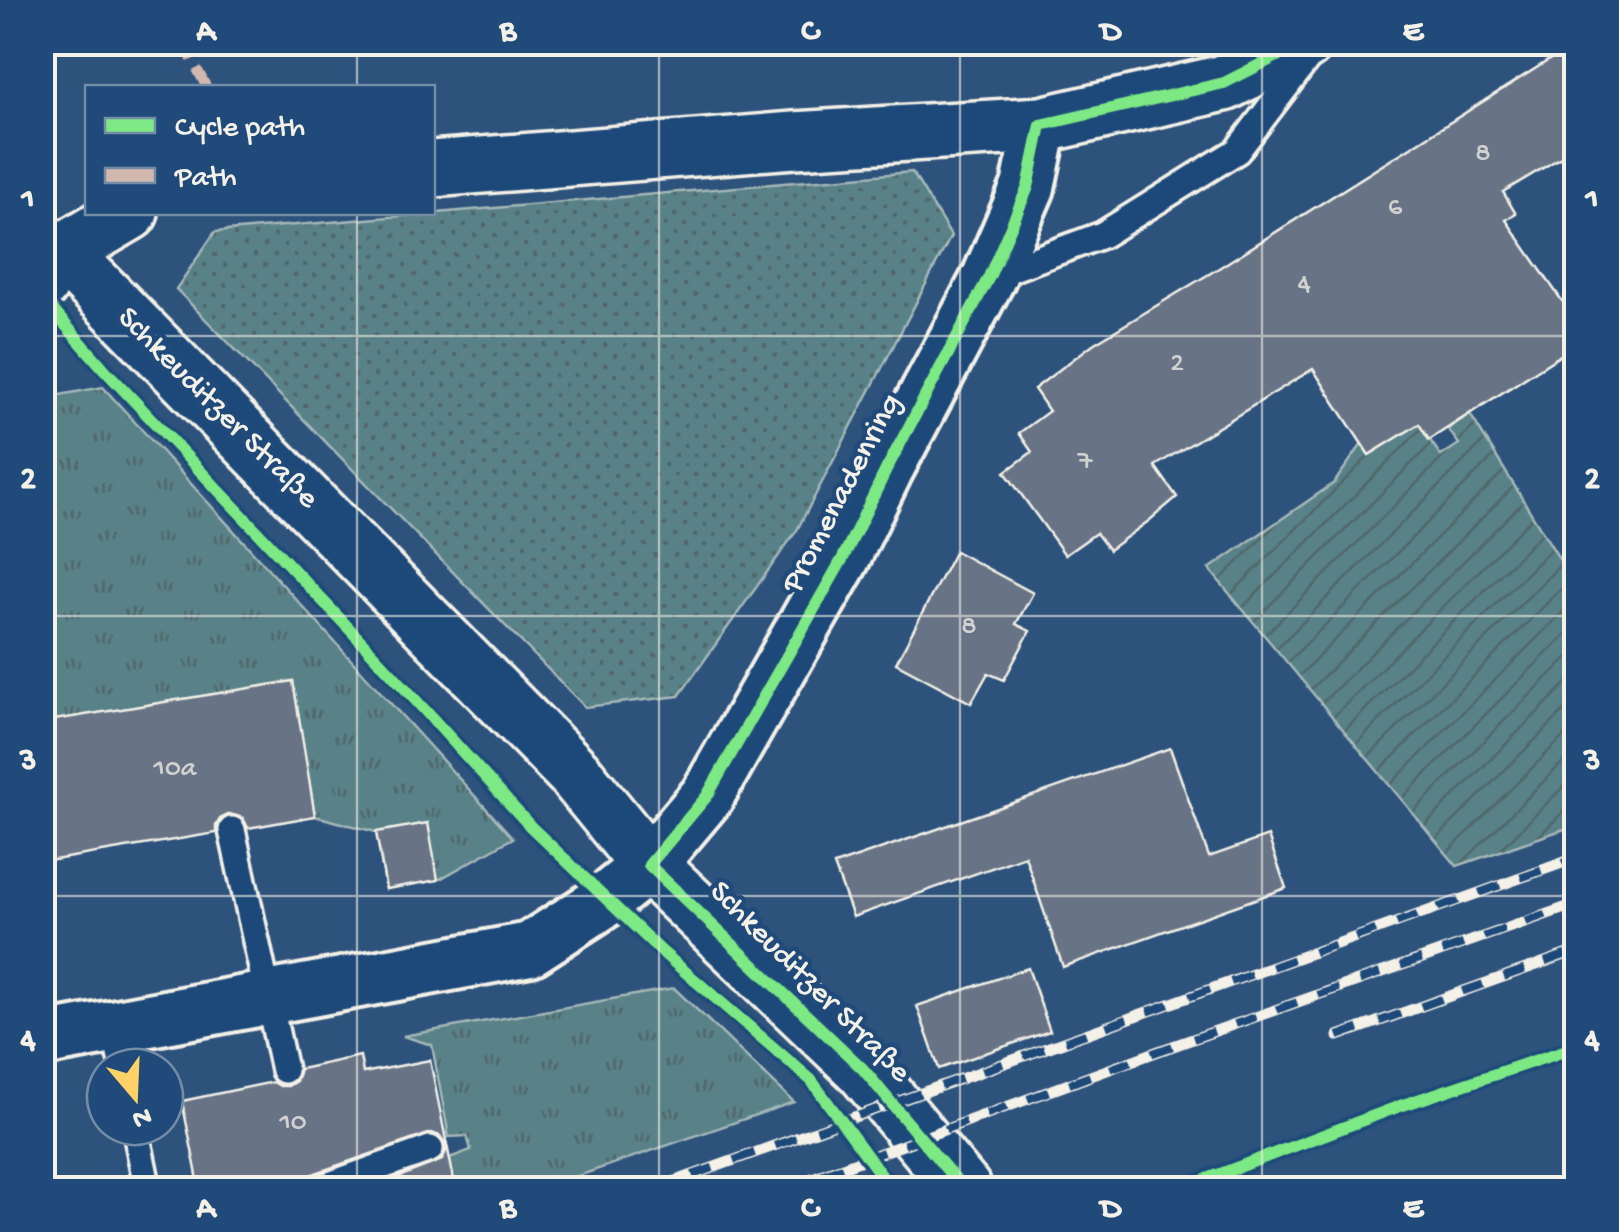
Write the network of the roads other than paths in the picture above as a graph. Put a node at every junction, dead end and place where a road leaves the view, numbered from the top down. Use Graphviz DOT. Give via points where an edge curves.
graph roads {
  1 [pos="1305,42"];
  2 [pos="1320,42"];
  3 [pos="1041,125"];
  4 [pos="435,168"];
  5 [pos="125,215"];
  6 [pos="49,259"];
  7 [pos="989,277"];
  8 [pos="232,830"];
  9 [pos="649,865"];
  10 [pos="268,997"];
  11 [pos="42,1040"];
  12 [pos="118,1047"];
  13 [pos="284,1070"];
  14 [pos="139,1147"];
  15 [pos="430,1149"];
  16 [pos="148,1190"];
  17 [pos="315,1190"];
  18 [pos="964,1190"];
  1 -- 3 [label="main road" via="1224,83"];
  2 -- 7 [label="lane" via="1237,151 1102,235"];
  3 -- 4 [label="main road"];
  3 -- 7 [label="street, Promenadenring" via="1028,187"];
  5 -- 6 [label="main road"];
  6 -- 9 [label="main road, Schkeuditzer Straße" via="574,773"];
  7 -- 9 [label="street, Promenadenring" via="843,558 707,796"];
  8 -- 10 [label="lane"];
  9 -- 10 [label="street, Promenadenring" via="530,949"];
  9 -- 18 [label="main road, Schkeuditzer Straße" via="863,1069"];
  10 -- 12 [label="street, Promenadenring"];
  10 -- 13 [label="lane"];
  11 -- 12 [label="street, Promenadenring"];
  14 -- 16 [label="lane"];
  15 -- 17 [label="lane"];
}
